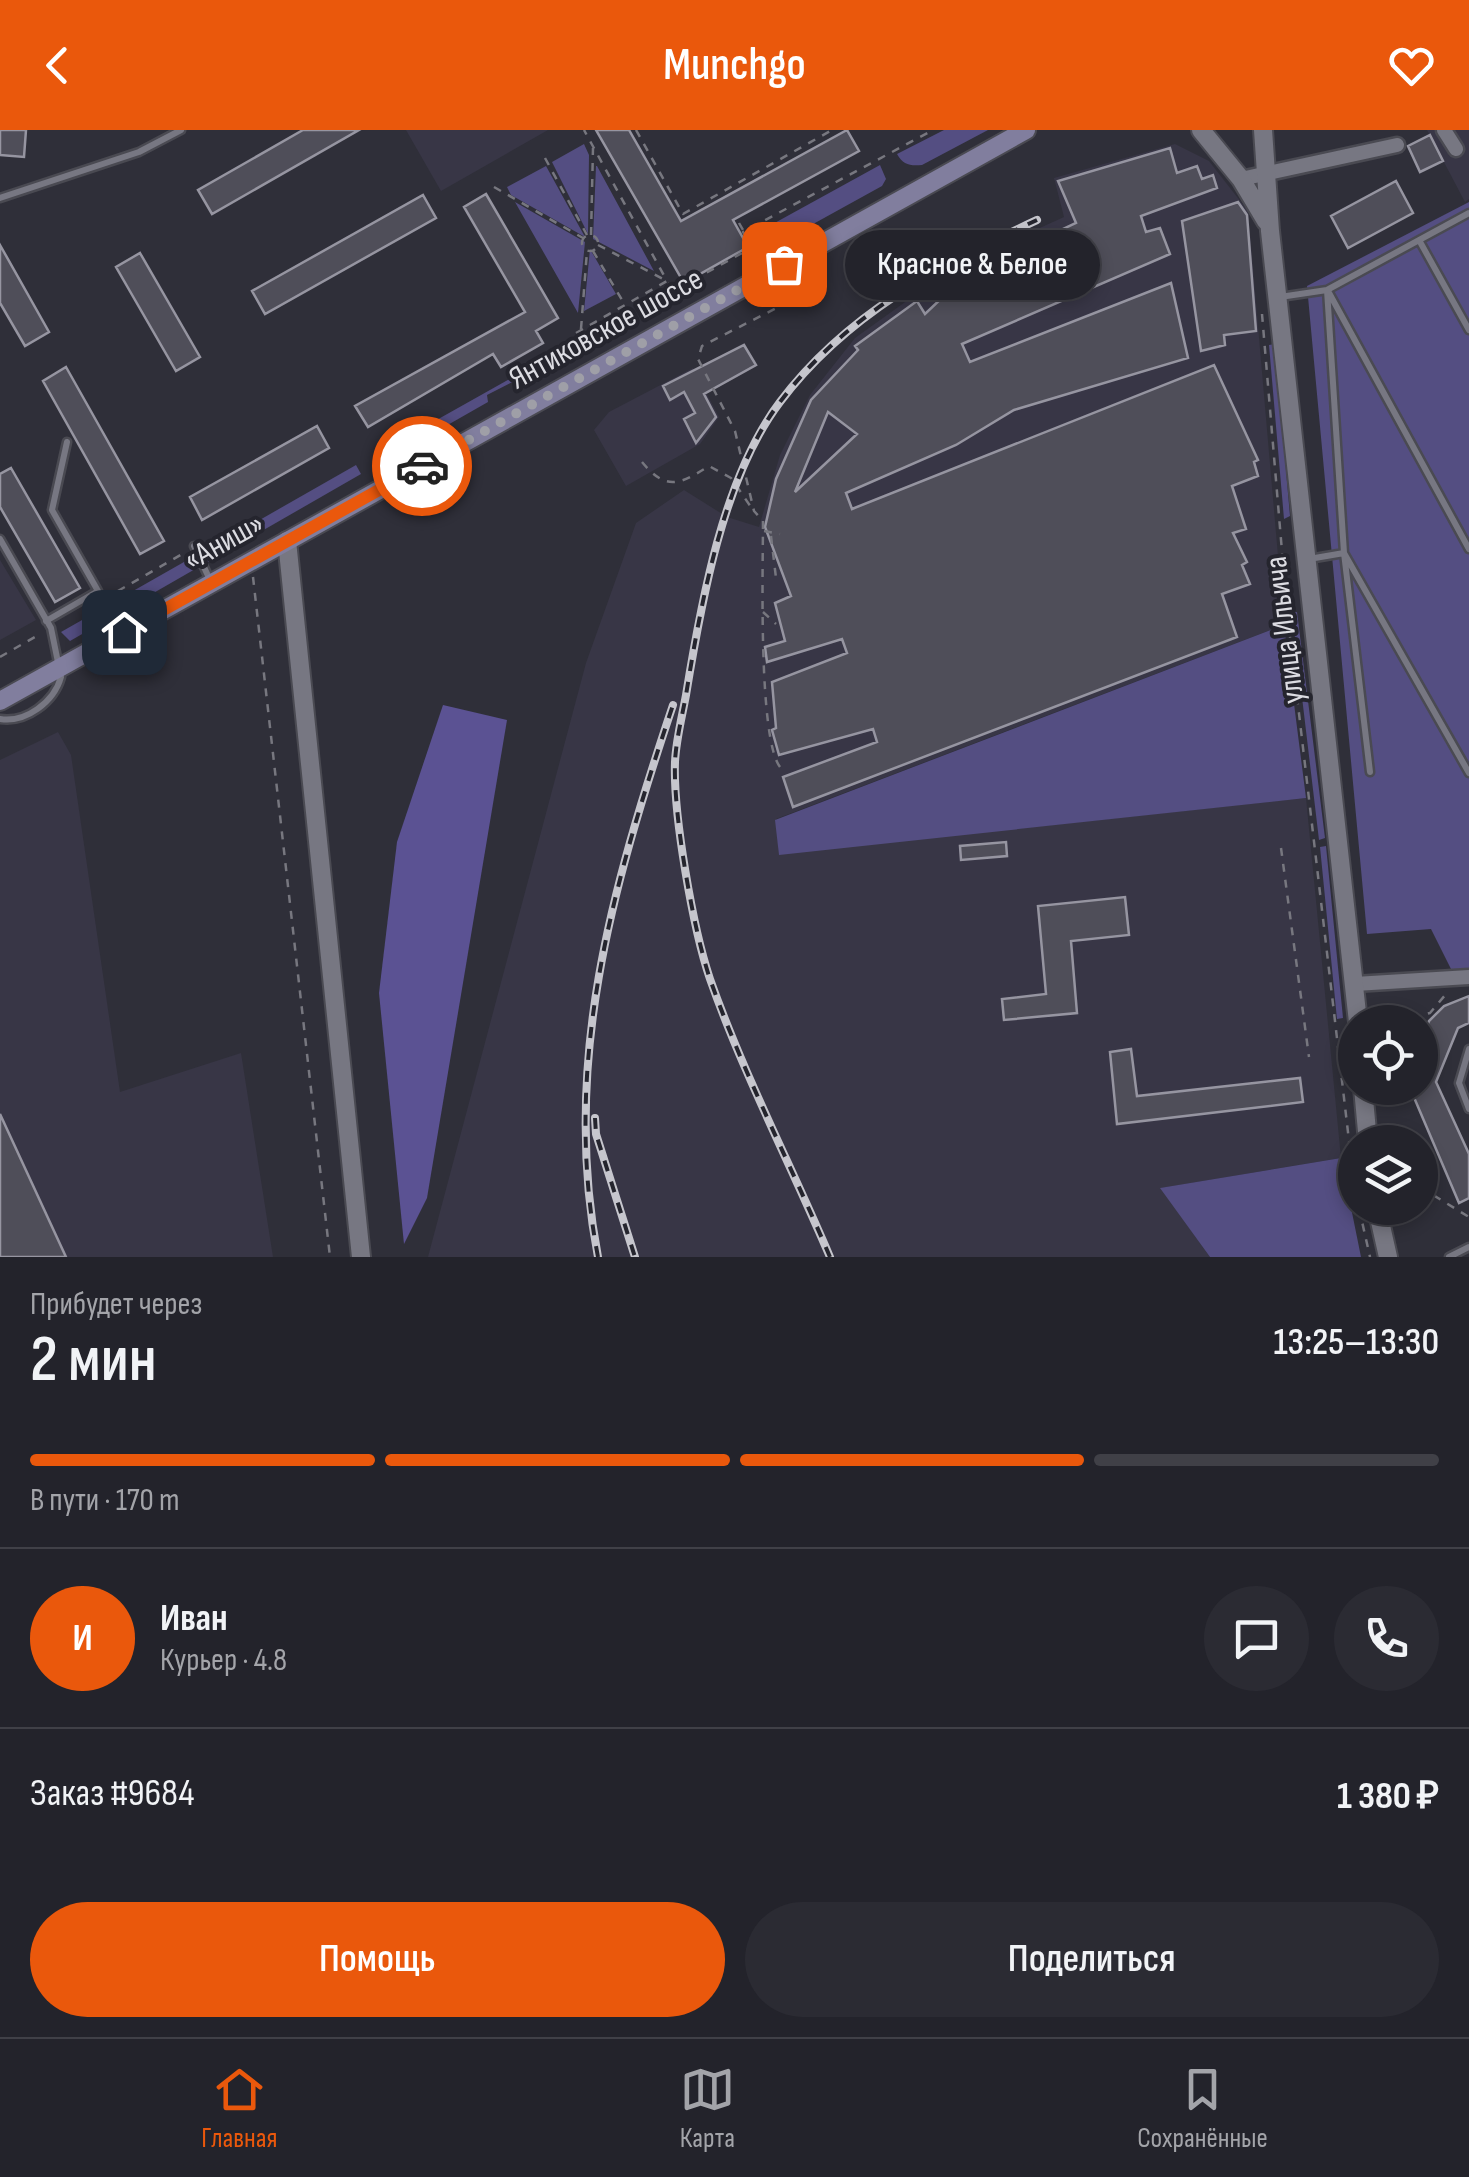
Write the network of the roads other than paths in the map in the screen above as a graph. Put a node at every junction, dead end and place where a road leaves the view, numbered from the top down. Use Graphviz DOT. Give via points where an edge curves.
graph roads {
  1 [pos="180,130"];
  2 [pos="1026,130"];
  3 [pos="1201,130"];
  4 [pos="1263,130"];
  5 [pos="1444,130"];
  6 [pos="1397,145"];
  7 [pos="1456,149"];
  8 [pos="1266,174"];
  9 [pos="1241,178"];
  10 [pos="0,198"];
  11 [pos="1469,213"];
  12 [pos="768,231"];
  13 [pos="1270,231"];
  14 [pos="1419,240"];
  15 [pos="787,263"];
  16 [pos="1328,290"];
  17 [pos="1270,302"];
  18 [pos="1469,330"];
  19 [pos="67,442"];
  20 [pos="320,523"];
  21 [pos="0,539"];
  22 [pos="288,540"];
  23 [pos="194,546"];
  24 [pos="1469,549"];
  25 [pos="1344,553"];
  26 [pos="1308,560"];
  27 [pos="212,583"];
  28 [pos="49,624"];
  29 [pos="60,667"];
  30 [pos="0,700"];
  31 [pos="0,720"];
  32 [pos="1370,772"];
  33 [pos="1469,772"];
  34 [pos="1469,977"];
  35 [pos="1355,984"];
  36 [pos="1360,1005"];
  37 [pos="1469,1049"];
  38 [pos="1469,1110"];
  39 [pos="1381,1225"];
  40 [pos="1469,1246"];
  41 [pos="362,1257"];
  42 [pos="1388,1257"];
  43 [pos="1449,1257"];
  1 -- 10 [label="lane" via="139,152"];
  2 -- 15 [label="main road, Янтиковское шоссе"];
  3 -- 9 [label="street, улица Ильича"];
  4 -- 8 [label="street, улица Ильича"];
  5 -- 7 [label="street"];
  6 -- 8 [label="street"];
  8 -- 9 [label="street"];
  8 -- 13 [label="street, улица Ильича"];
  9 -- 13 [label="street, улица Ильича"];
  11 -- 14 [label="lane"];
  12 -- 15 [label="lane"];
  13 -- 17 [label="street, улица Ильича"];
  14 -- 16 [label="lane"];
  14 -- 18 [label="lane"];
  15 -- 20 [label="main road, Янтиковское шоссе"];
  16 -- 17 [label="lane"];
  16 -- 24 [label="lane"];
  16 -- 25 [label="lane"];
  17 -- 26 [label="street, улица Ильича"];
  19 -- 28 [label="lane" via="52,510 98,591"];
  20 -- 22 [label="main road, «Аниш»"];
  21 -- 28 [label="lane"];
  22 -- 27 [label="main road, «Аниш»"];
  22 -- 41 [label="street"];
  23 -- 27 [label="lane"];
  25 -- 26 [label="lane"];
  25 -- 32 [label="lane"];
  25 -- 33 [label="lane"];
  26 -- 35 [label="street, улица Ильича"];
  27 -- 29 [label="main road, «Аниш»"];
  28 -- 29 [label="lane"];
  29 -- 30 [label="main road, «Аниш»"];
  29 -- 31 [label="lane" via="52,698 22,717"];
  34 -- 35 [label="street"];
  35 -- 36 [label="street, улица Ильича"];
  37 -- 38 [label="lane" via="1458,1083"];
  39 -- 42 [label="street"];
  40 -- 43 [label="lane"];
}
